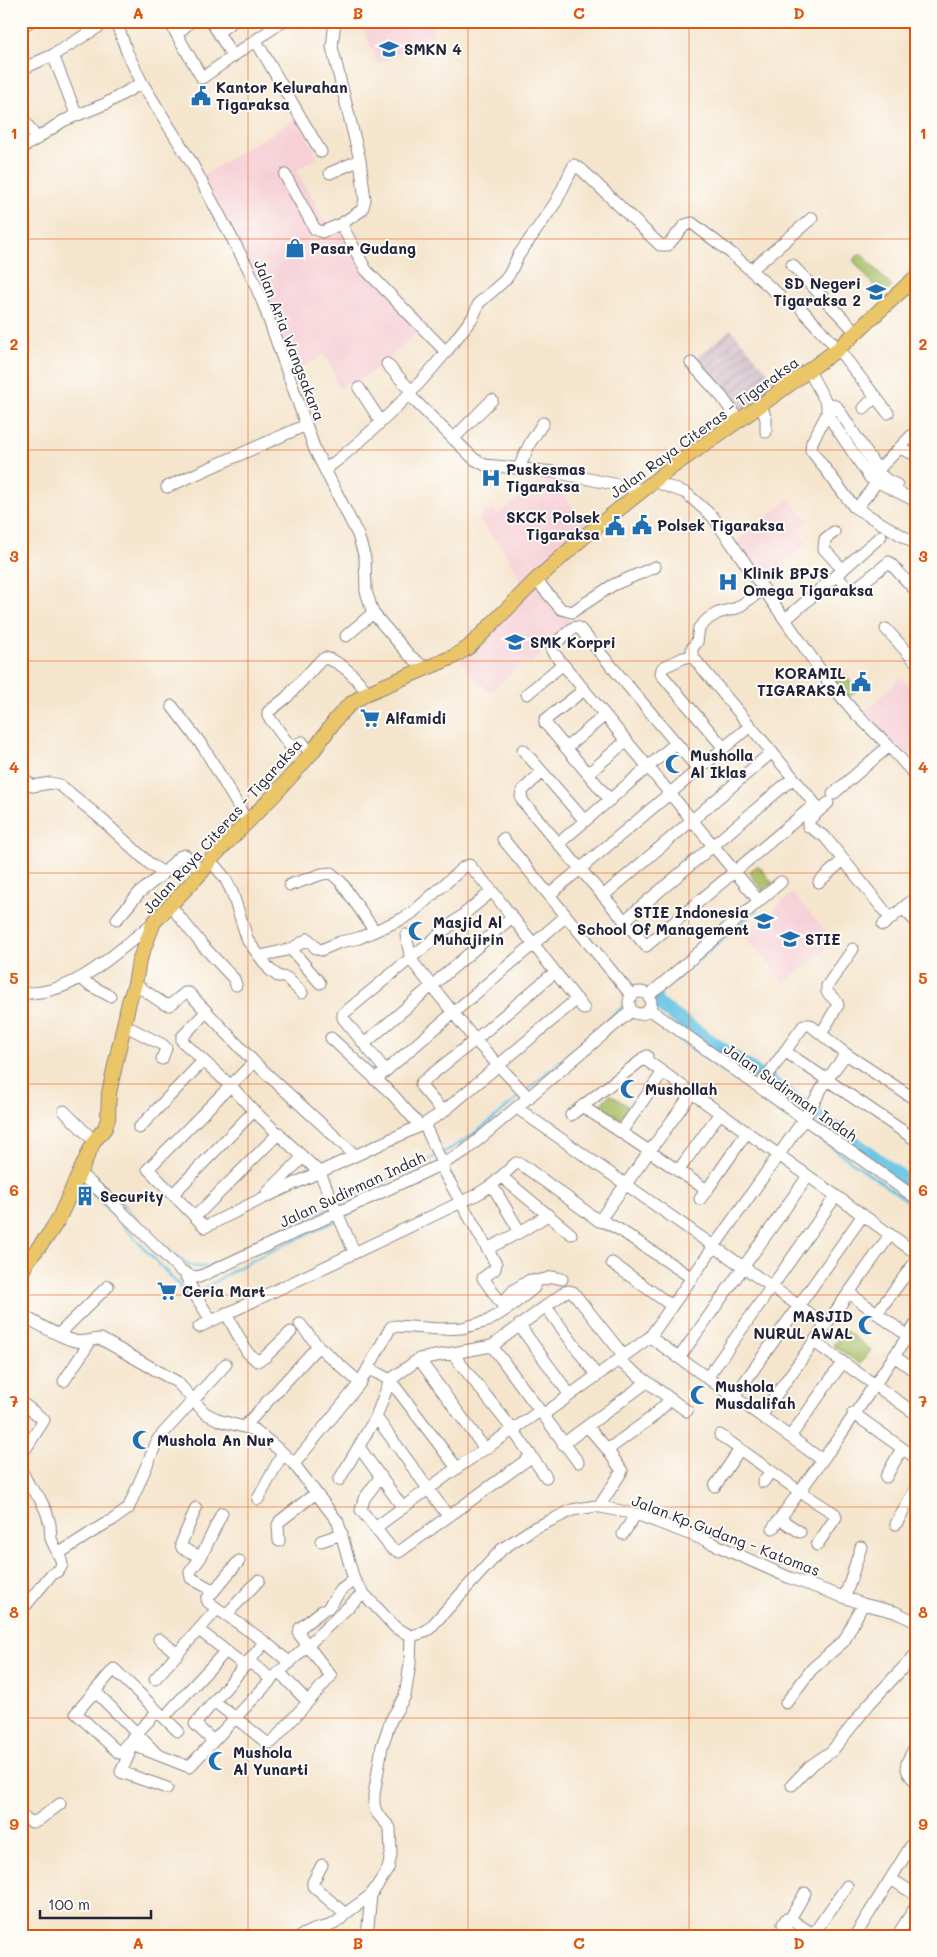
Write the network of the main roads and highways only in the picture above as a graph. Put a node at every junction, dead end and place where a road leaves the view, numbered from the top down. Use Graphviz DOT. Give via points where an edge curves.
graph roads {
  1 [pos="916,276"];
  2 [pos="21,1276"];
  3 [pos="21,1308"];
  4 [pos="21,1315"];
  1 -- 2 [label="main road, Jalan Raya Citeras - Tigaraksa" via="838,348 648,486 585,536 469,646 453,658 367,692 349,705 311,754 154,922 139,961 129,1002 109,1093 105,1128 94,1141 59,1218 26,1263"];
  3 -- 4 [label="main road"];
}
